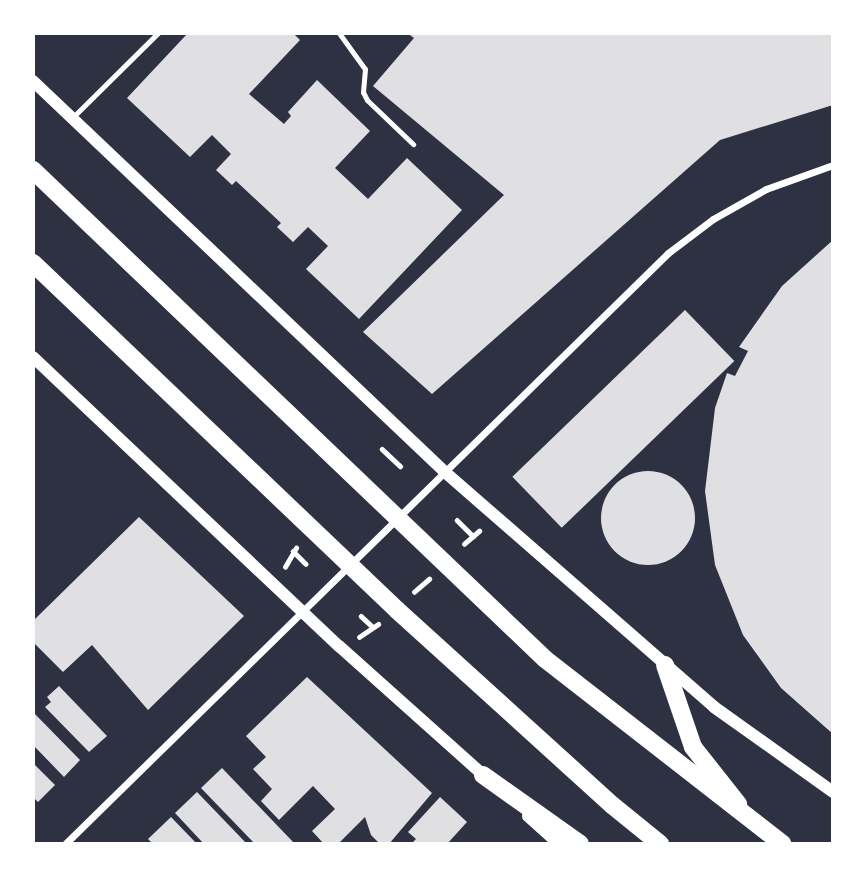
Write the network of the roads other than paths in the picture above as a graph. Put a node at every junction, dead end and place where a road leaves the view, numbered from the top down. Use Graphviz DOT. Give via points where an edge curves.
graph roads {
  1 [pos="158,33"];
  2 [pos="339,33"];
  3 [pos="33,81"];
  4 [pos="72,118"];
  5 [pos="413,144"];
  6 [pos="833,165"];
  7 [pos="33,170"];
  8 [pos="33,263"];
  9 [pos="33,357"];
  10 [pos="446,472"];
  11 [pos="397,520"];
  12 [pos="349,566"];
  13 [pos="302,612"];
  14 [pos="665,665"];
  15 [pos="483,775"];
  16 [pos="833,792"];
  17 [pos="755,826"];
  18 [pos="65,844"];
  19 [pos="559,844"];
  20 [pos="580,844"];
  21 [pos="660,844"];
  22 [pos="783,844"];
  1 -- 4 [label="lane"];
  2 -- 5 [label="lane" via="365,69 367,100"];
  3 -- 4 [label="street"];
  4 -- 10 [label="street"];
  6 -- 10 [label="street" via="765,190 692,232"];
  7 -- 11 [label="main road"];
  8 -- 12 [label="main road"];
  9 -- 13 [label="street"];
  10 -- 11 [label="street"];
  10 -- 14 [label="street"];
  11 -- 12 [label="street"];
  11 -- 17 [label="main road" via="545,659"];
  12 -- 13 [label="street"];
  12 -- 21 [label="main road"];
  13 -- 15 [label="street"];
  13 -- 18 [label="street"];
  14 -- 16 [label="street" via="714,707"];
  14 -- 17 [label="main road" via="693,747"];
  15 -- 19 [label="street"];
  15 -- 20 [label="main road"];
  17 -- 22 [label="main road"];
}
